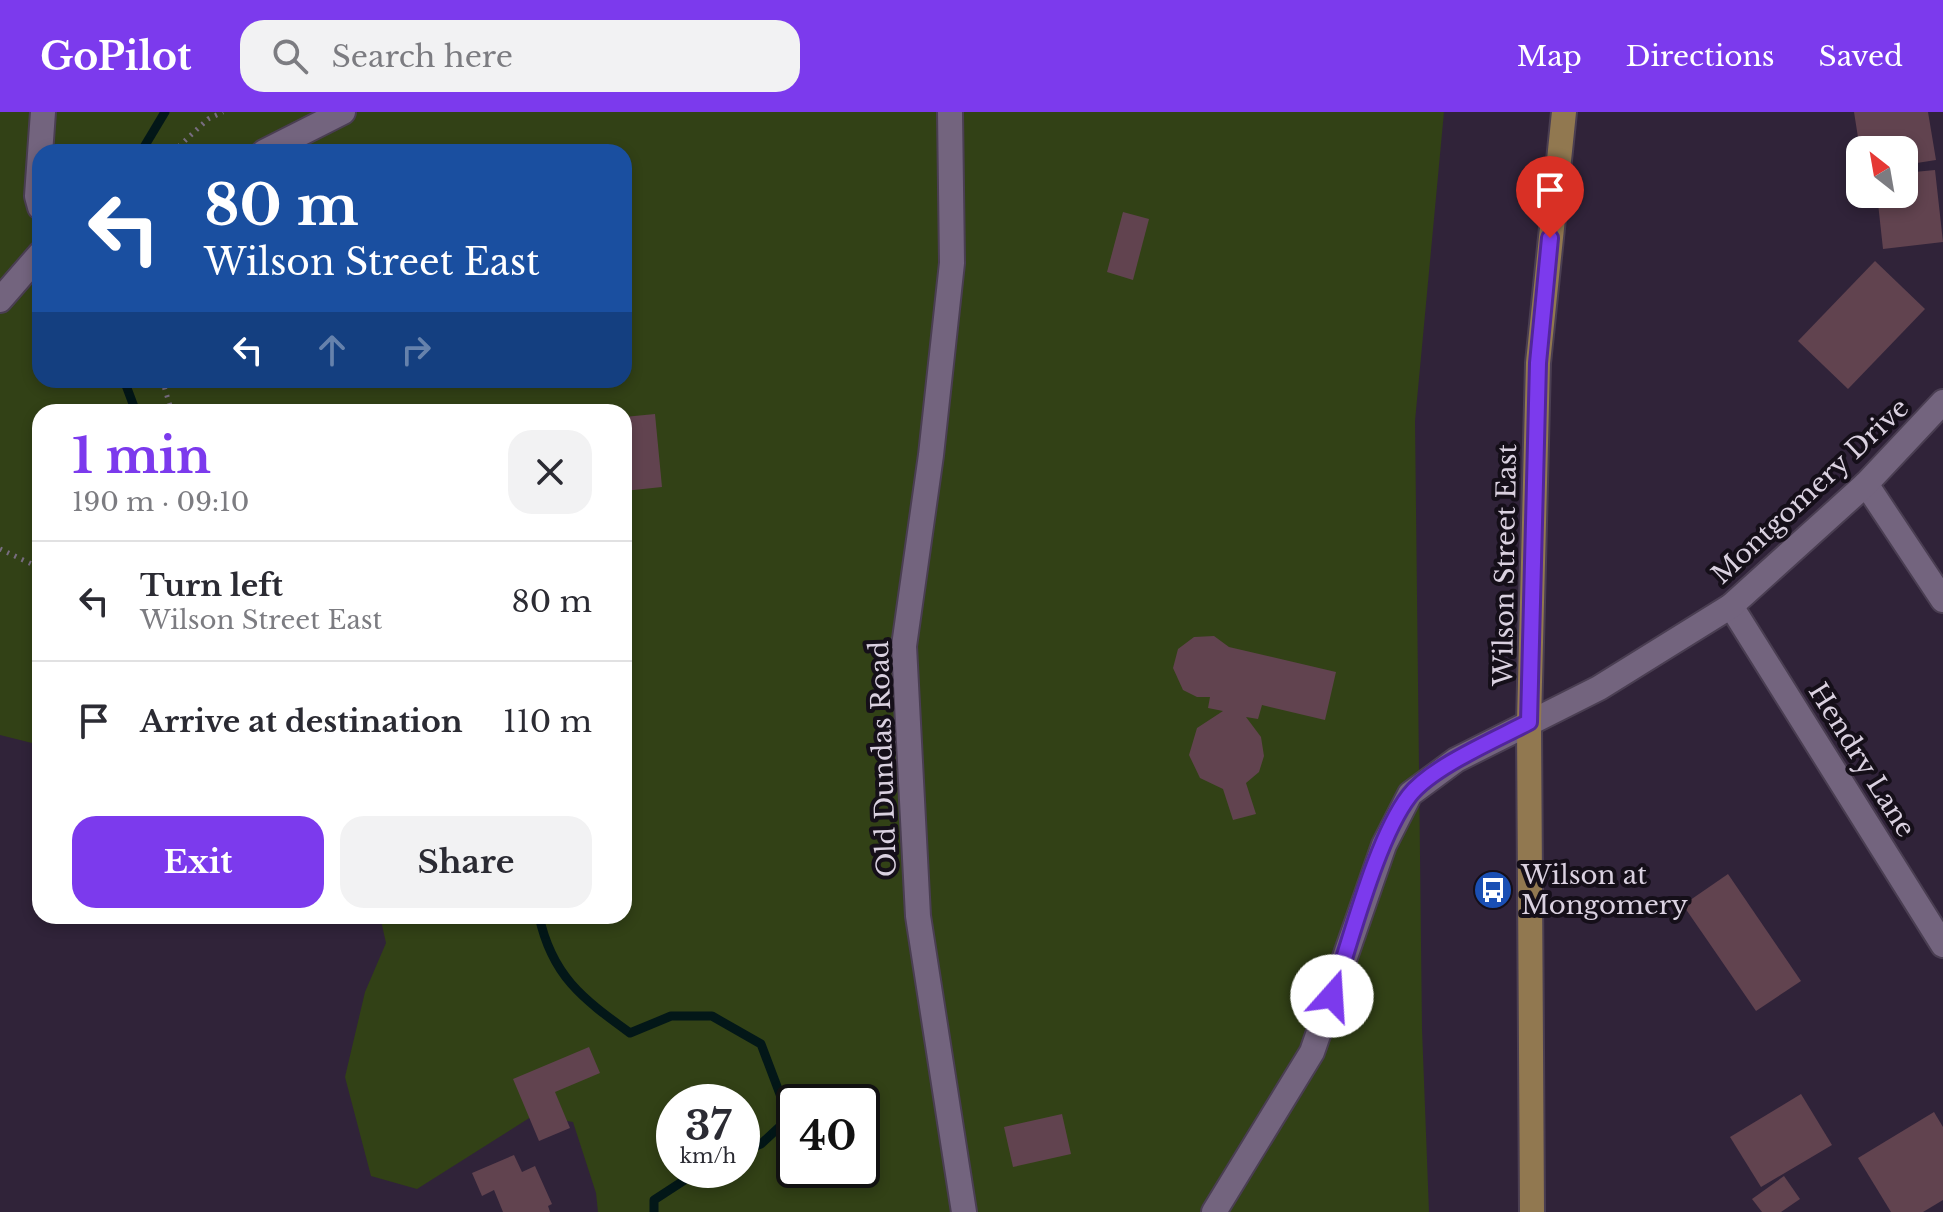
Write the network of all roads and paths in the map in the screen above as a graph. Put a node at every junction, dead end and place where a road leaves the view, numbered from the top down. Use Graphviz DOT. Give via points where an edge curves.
graph roads {
  1 [pos="43,112"];
  2 [pos="223,112"];
  3 [pos="343,112"];
  4 [pos="950,112"];
  5 [pos="1564,112"];
  6 [pos="40,144"];
  7 [pos="181,144"];
  8 [pos="280,144"];
  9 [pos="32,263"];
  10 [pos="0,300"];
  11 [pos="1943,402"];
  12 [pos="1866,484"];
  13 [pos="0,549"];
  14 [pos="32,564"];
  15 [pos="1943,600"];
  16 [pos="1731,606"];
  17 [pos="1529,722"];
  18 [pos="1943,945"];
  19 [pos="964,1212"];
  20 [pos="1214,1212"];
  21 [pos="1532,1212"];
  1 -- 6 [label="street"];
  2 -- 7 [label="path"];
  3 -- 8 [label="street"];
  4 -- 19 [label="street, Old Dundas Road" via="952,263 904,646 918,916"];
  5 -- 17 [label="main road, Wilson Street East" via="1538,363"];
  9 -- 10 [label="street"];
  11 -- 12 [label="street, Montgomery Drive"];
  12 -- 15 [label="street"];
  12 -- 16 [label="street, Montgomery Drive"];
  13 -- 14 [label="path"];
  16 -- 17 [label="street, Montgomery Drive" via="1599,688"];
  16 -- 18 [label="street, Hendry Lane"];
  17 -- 20 [label="street, Montgomery Drive" via="1456,760 1410,794 1384,845 1312,1052"];
  17 -- 21 [label="main road, Wilson Street East"];
}
